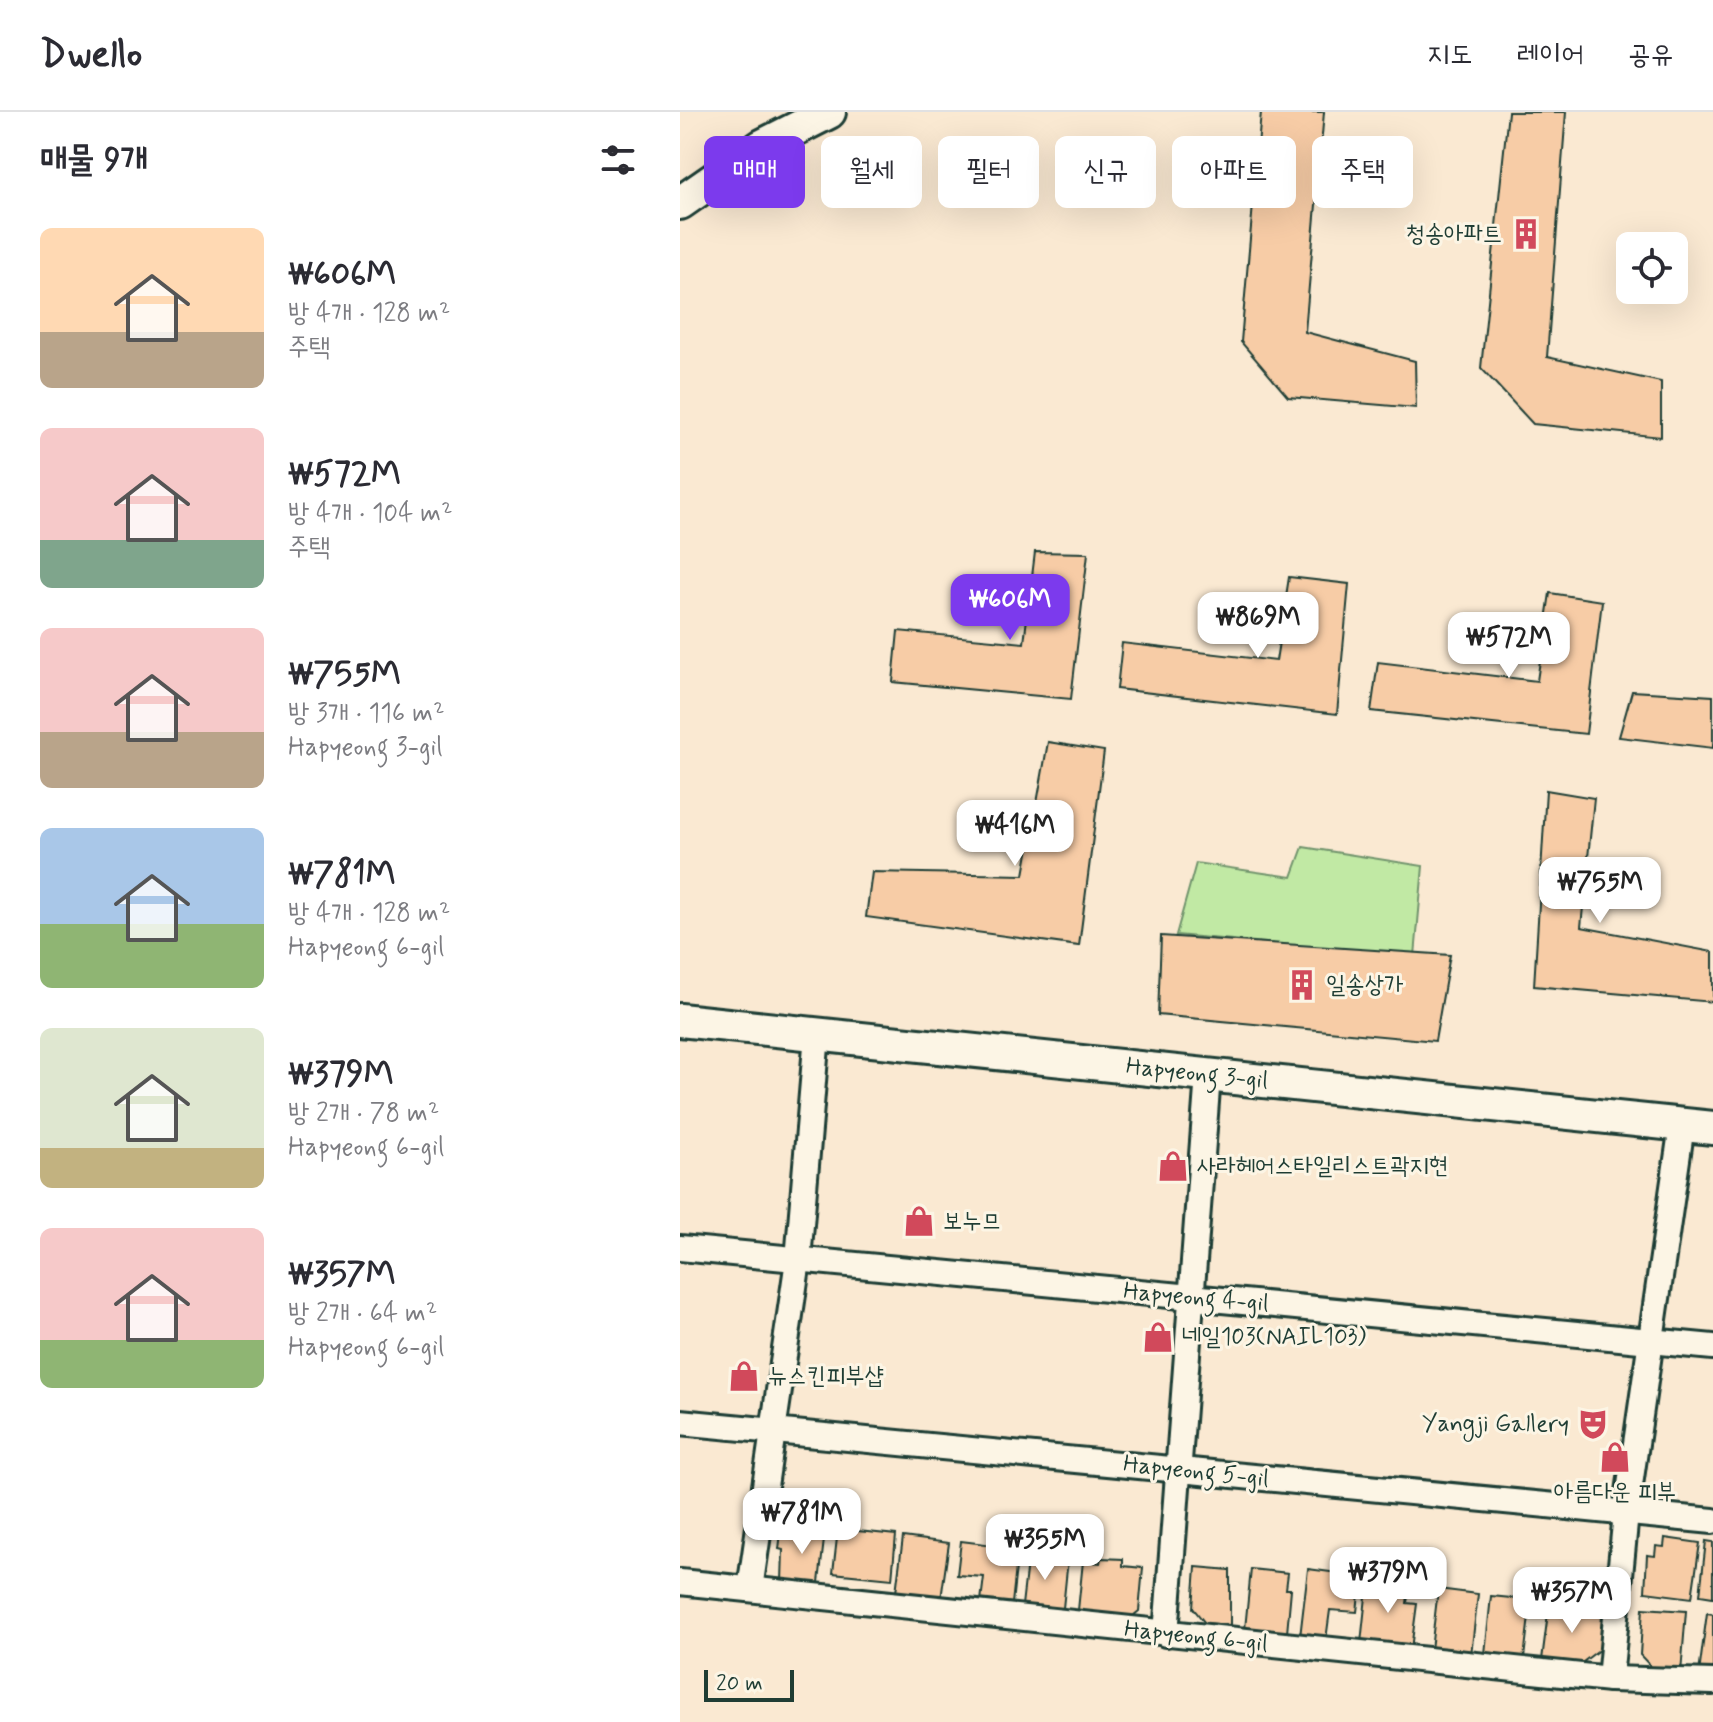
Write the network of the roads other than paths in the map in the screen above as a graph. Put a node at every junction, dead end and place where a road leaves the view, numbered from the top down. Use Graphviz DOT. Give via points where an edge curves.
graph roads {
  1 [pos="829,112"];
  2 [pos="680,203"];
  3 [pos="680,1020"];
  4 [pos="817,1034"];
  5 [pos="1208,1075"];
  6 [pos="1698,1126"];
  7 [pos="680,1248"];
  8 [pos="798,1260"];
  9 [pos="1192,1298"];
  10 [pos="1650,1342"];
  11 [pos="1713,1347"];
  12 [pos="680,1422"];
  13 [pos="772,1431"];
  14 [pos="1176,1470"];
  15 [pos="1626,1513"];
  16 [pos="1713,1521"];
  17 [pos="680,1582"];
  18 [pos="750,1589"];
  19 [pos="1166,1634"];
  20 [pos="1610,1679"];
  21 [pos="1713,1682"];
  1 -- 2 [label="street" via="762,146"];
  3 -- 4 [label="street, Hapyeong 3-gil"];
  4 -- 5 [label="street, Hapyeong 3-gil"];
  4 -- 8 [label="street"];
  5 -- 6 [label="street, Hapyeong 3-gil"];
  5 -- 9 [label="street"];
  6 -- 10 [label="street"];
  7 -- 8 [label="street, Hapyeong 4-gil"];
  8 -- 9 [label="street, Hapyeong 4-gil"];
  8 -- 13 [label="street"];
  9 -- 10 [label="street, Hapyeong 4-gil"];
  9 -- 14 [label="street"];
  10 -- 11 [label="street, Hapyeong 4-gil"];
  10 -- 15 [label="street"];
  12 -- 13 [label="street, Hapyeong 5-gil"];
  13 -- 14 [label="street, Hapyeong 5-gil"];
  13 -- 18 [label="street"];
  14 -- 15 [label="street, Hapyeong 5-gil"];
  14 -- 19 [label="street"];
  15 -- 16 [label="street, Hapyeong 5-gil"];
  15 -- 20 [label="street"];
  17 -- 18 [label="street, Hapyeong 6-gil"];
  18 -- 19 [label="street, Hapyeong 6-gil"];
  19 -- 20 [label="street, Hapyeong 6-gil"];
  20 -- 21 [label="street, Hapyeong 6-gil"];
}
